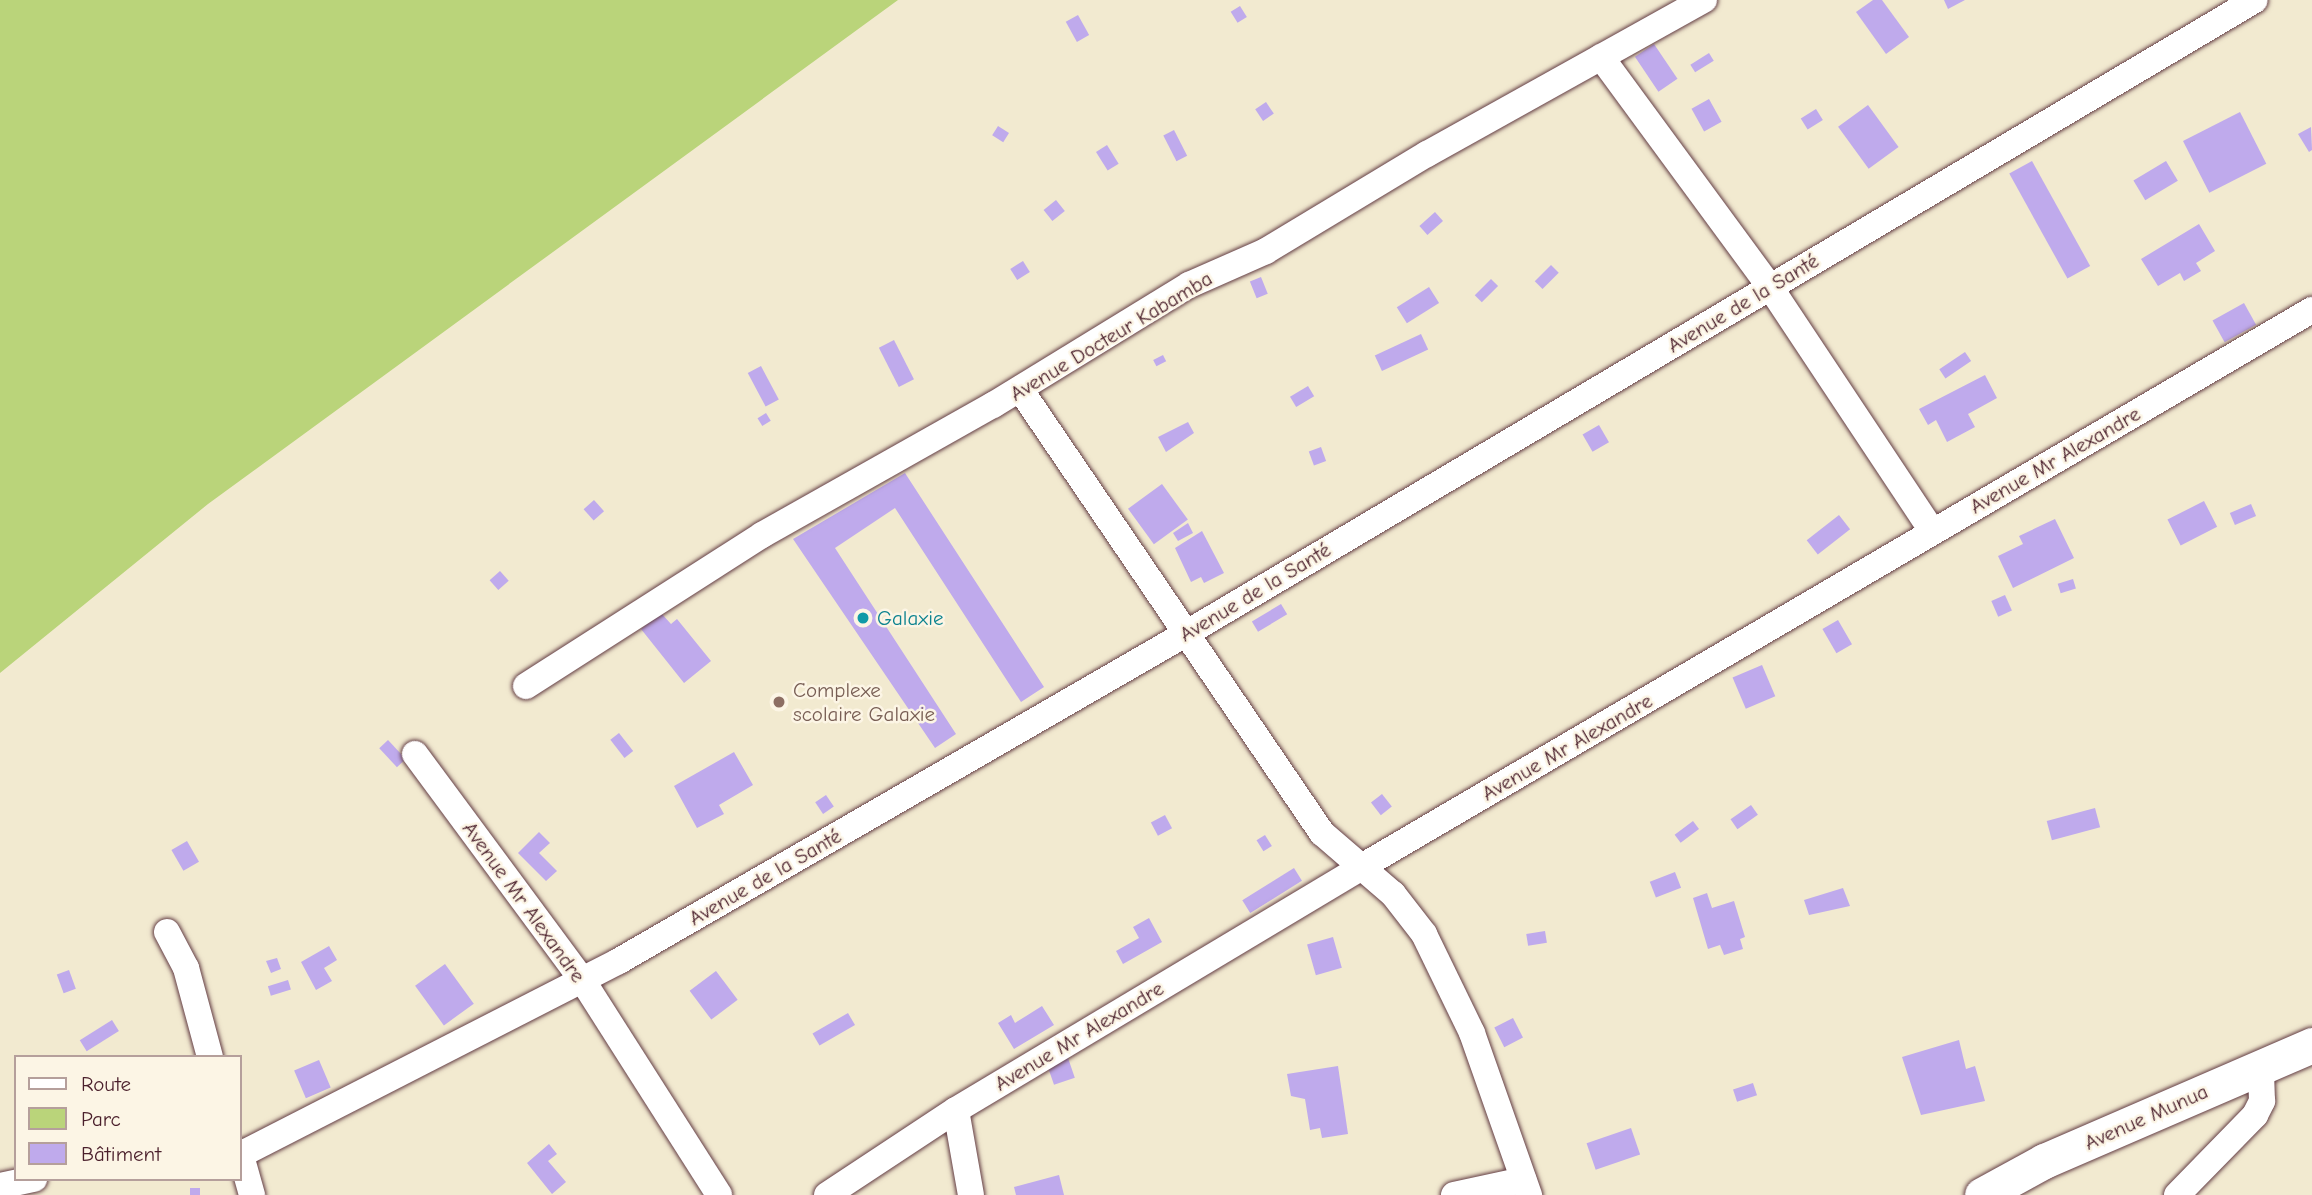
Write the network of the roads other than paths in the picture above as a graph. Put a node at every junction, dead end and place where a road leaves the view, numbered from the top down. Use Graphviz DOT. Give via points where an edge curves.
graph roads {
  1 [pos="1704,0"];
  2 [pos="2255,0"];
  3 [pos="1601,57"];
  4 [pos="1770,287"];
  5 [pos="2312,310"];
  6 [pos="1020,389"];
  7 [pos="1931,529"];
  8 [pos="1187,633"];
  9 [pos="526,686"];
  10 [pos="415,754"];
  11 [pos="1363,866"];
  12 [pos="167,932"];
  13 [pos="581,978"];
  14 [pos="2312,1045"];
  15 [pos="208,1055"];
  16 [pos="2261,1067"];
  17 [pos="957,1110"];
  18 [pos="242,1153"];
  19 [pos="242,1161"];
  20 [pos="24,1181"];
  21 [pos="0,1186"];
  22 [pos="1526,1188"];
  23 [pos="252,1195"];
  24 [pos="719,1195"];
  25 [pos="827,1195"];
  26 [pos="971,1195"];
  27 [pos="1454,1195"];
  28 [pos="1982,1195"];
  29 [pos="2177,1195"];
  1 -- 3 [label="street, Avenue Docteur Kabamba"];
  2 -- 4 [label="street, Avenue de la Santé"];
  3 -- 4 [label="street"];
  3 -- 6 [label="street, Avenue Docteur Kabamba" via="1266,251 1189,285"];
  4 -- 7 [label="street"];
  4 -- 8 [label="street, Avenue de la Santé"];
  5 -- 7 [label="street, Avenue Mr Alexandre" via="2068,456"];
  6 -- 8 [label="street"];
  6 -- 9 [label="street, Avenue Docteur Kabamba" via="762,535"];
  7 -- 11 [label="street, Avenue Mr Alexandre"];
  8 -- 11 [label="street" via="1322,833"];
  8 -- 13 [label="street, Avenue de la Santé" via="619,961"];
  10 -- 13 [label="street, Avenue Mr Alexandre"];
  11 -- 17 [label="street, Avenue Mr Alexandre"];
  11 -- 22 [label="street" via="1393,894 1440,961 1472,1033"];
  12 -- 15 [label="street" via="186,968"];
  13 -- 18 [label="street, Avenue de la Santé"];
  13 -- 24 [label="street, Avenue Mr Alexandre"];
  14 -- 16 [label="main road, Avenue Munua"];
  16 -- 28 [label="main road, Avenue Munua" via="2044,1161"];
  16 -- 29 [label="street" via="2262,1101 2255,1115"];
  17 -- 25 [label="street, Avenue Mr Alexandre"];
  17 -- 26 [label="street"];
  19 -- 23 [label="street"];
  20 -- 21 [label="street"];
  22 -- 27 [label="street"];
}
